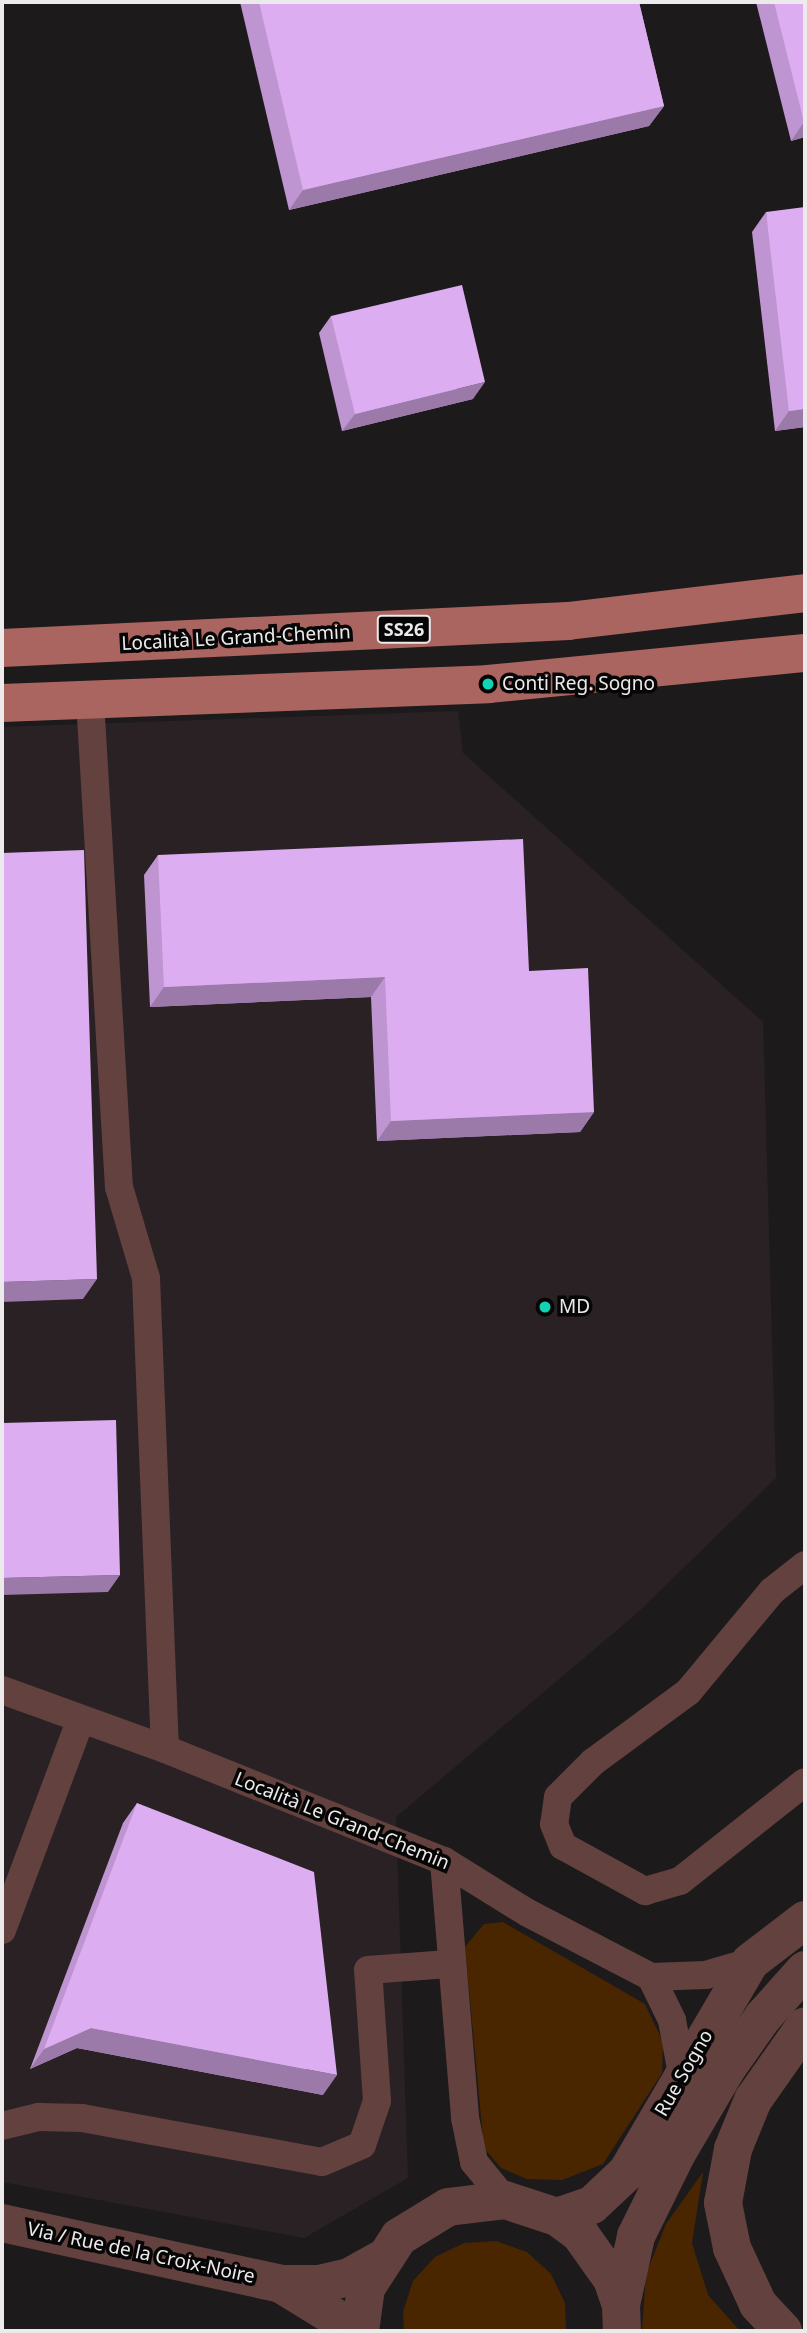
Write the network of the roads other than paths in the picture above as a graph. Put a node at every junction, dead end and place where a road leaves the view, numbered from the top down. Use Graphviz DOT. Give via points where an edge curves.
graph roads {
  1 [pos="805,593"];
  2 [pos="2,648"];
  3 [pos="805,653"];
  4 [pos="90,700"];
  5 [pos="2,703"];
  6 [pos="805,1565"];
  7 [pos="2,1690"];
  8 [pos="81,1719"];
  9 [pos="165,1749"];
  10 [pos="805,1782"];
  11 [pos="444,1861"];
  12 [pos="805,1920"];
  13 [pos="2,1930"];
  14 [pos="750,1962"];
  15 [pos="449,1964"];
  16 [pos="805,1970"];
  17 [pos="651,1977"];
  18 [pos="805,2026"];
  19 [pos="682,2074"];
  20 [pos="2,2126"];
  21 [pos="505,2200"];
  22 [pos="558,2217"];
  23 [pos="2,2223"];
  24 [pos="381,2259"];
  25 [pos="281,2284"];
  26 [pos="622,2318"];
  27 [pos="347,2331"];
  28 [pos="360,2331"];
  29 [pos="783,2331"];
  1 -- 2 [label="main road, Località Le Grand-Chemin / SS26" via="568,621"];
  3 -- 4 [label="main road" via="488,684"];
  4 -- 5 [label="main road"];
  4 -- 9 [label="lane" via="119,1188 146,1278"];
  6 -- 10 [label="lane" via="772,1591 688,1692 593,1762 558,1797 554,1824 563,1846 645,1891 680,1881"];
  7 -- 8 [label="lane, Località Le Grand-Chemin"];
  8 -- 9 [label="lane, Località Le Grand-Chemin"];
  8 -- 13 [label="lane"];
  9 -- 11 [label="lane, Località Le Grand-Chemin"];
  11 -- 15 [label="lane"];
  11 -- 17 [label="lane, Località Le Grand-Chemin" via="528,1913"];
  12 -- 14 [label="street, Rue Sogno"];
  14 -- 17 [label="lane" via="706,1975"];
  14 -- 19 [label="street, Rue Sogno"];
  15 -- 20 [label="lane" via="368,1970 377,2101 362,2145 321,2161 82,2119 39,2117"];
  15 -- 21 [label="lane" via="474,2162"];
  16 -- 26 [label="street, Rue Sogno" via="763,2017 727,2068 676,2155 636,2236"];
  17 -- 19 [label="lane" via="672,2020"];
  18 -- 29 [label="street" via="754,2100 733,2149 723,2203 732,2248 758,2304"];
  19 -- 22 [label="street, Rue Sogno" via="627,2172 592,2204"];
  21 -- 22 [label="street"];
  21 -- 24 [label="street" via="457,2205 422,2219"];
  22 -- 26 [label="street" via="598,2254"];
  23 -- 25 [label="street, Via / Rue de la Croix-Noire"];
  24 -- 25 [label="street, Via / Rue de la Croix-Noire" via="349,2277 319,2284"];
  24 -- 28 [label="street" via="366,2288"];
  25 -- 27 [label="street, Via / Rue de la Croix-Noire" via="338,2319"];
}
